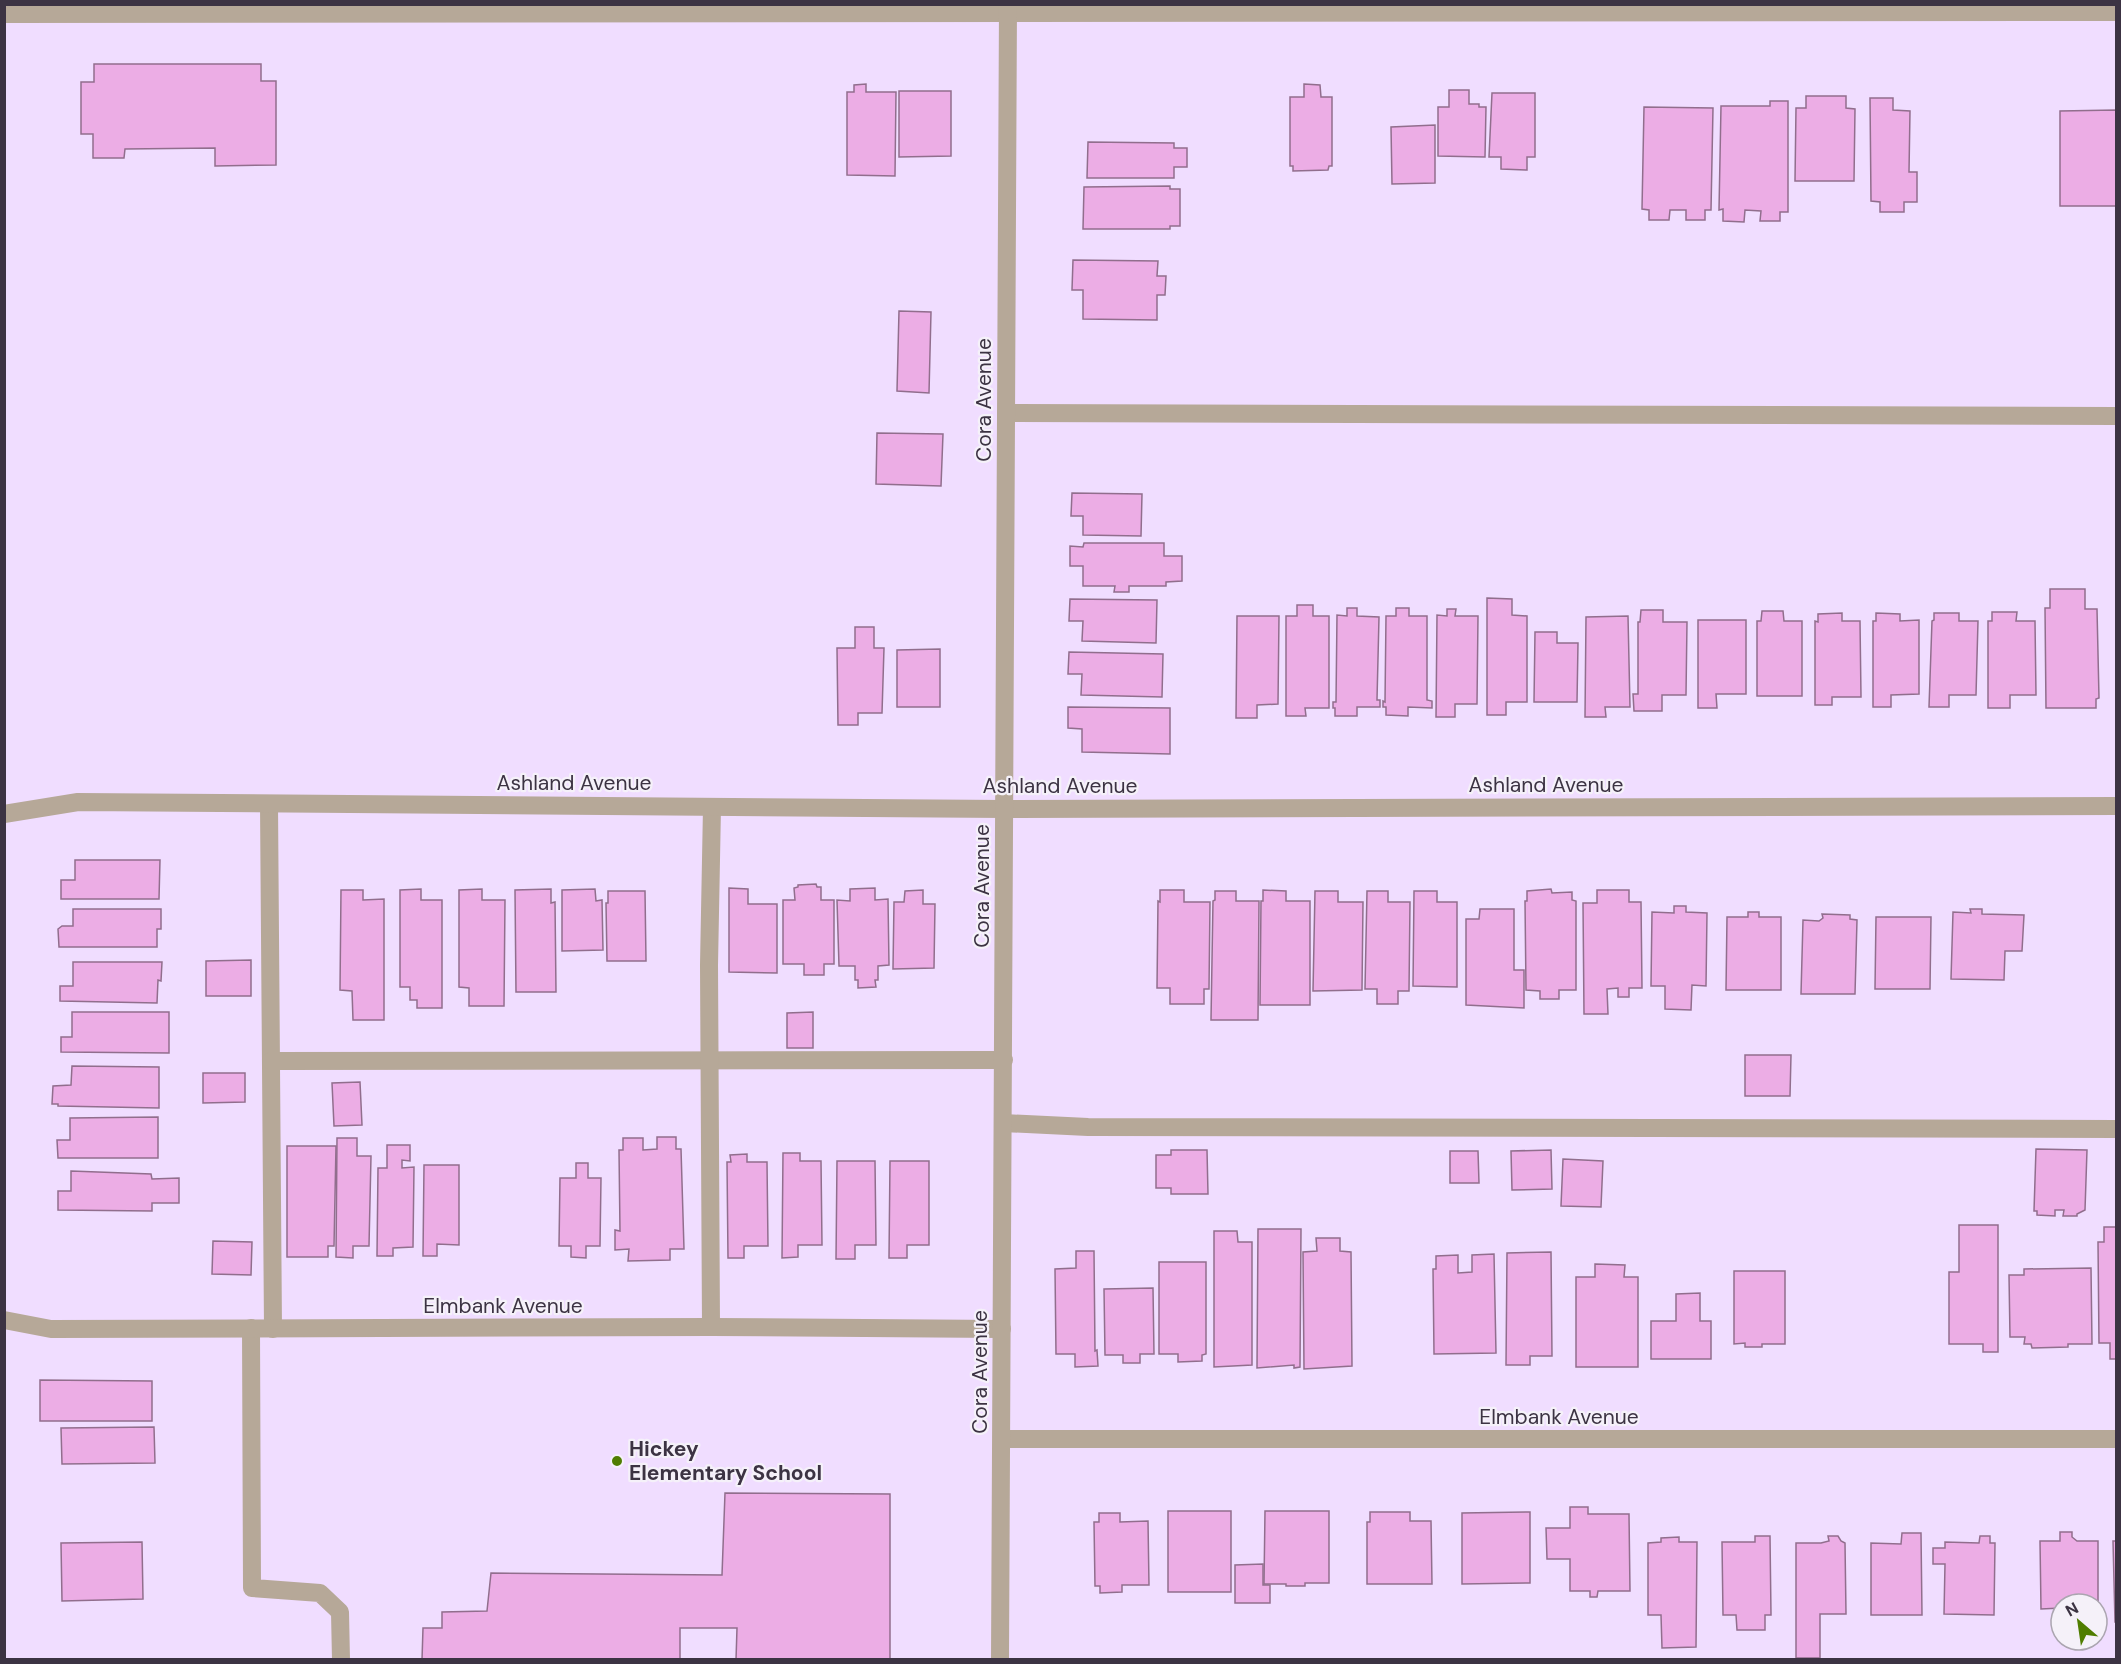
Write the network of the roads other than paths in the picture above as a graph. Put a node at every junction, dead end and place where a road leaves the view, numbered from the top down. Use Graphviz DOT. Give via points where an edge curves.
graph roads {
  1 [pos="1008,8"];
  2 [pos="2116,12"];
  3 [pos="4,14"];
  4 [pos="1006,413"];
  5 [pos="2116,416"];
  6 [pos="269,804"];
  7 [pos="2116,806"];
  8 [pos="712,807"];
  9 [pos="1005,809"];
  10 [pos="4,814"];
  11 [pos="711,1060"];
  12 [pos="1004,1060"];
  13 [pos="271,1061"];
  14 [pos="1003,1123"];
  15 [pos="2116,1129"];
  16 [pos="4,1320"];
  17 [pos="711,1327"];
  18 [pos="251,1328"];
  19 [pos="273,1329"];
  20 [pos="1002,1329"];
  21 [pos="1002,1439"];
  22 [pos="2116,1440"];
  23 [pos="341,1659"];
  24 [pos="1000,1659"];
  1 -- 2 [label="street"];
  1 -- 3 [label="street"];
  1 -- 4 [label="street, Cora Avenue"];
  4 -- 5 [label="street"];
  4 -- 9 [label="street, Cora Avenue"];
  6 -- 8 [label="street, Ashland Avenue"];
  6 -- 10 [label="street, Ashland Avenue" via="78,802"];
  6 -- 13 [label="street"];
  7 -- 9 [label="street, Ashland Avenue"];
  8 -- 9 [label="street, Ashland Avenue"];
  8 -- 11 [label="street"];
  9 -- 12 [label="street, Cora Avenue"];
  11 -- 12 [label="street"];
  11 -- 13 [label="street"];
  11 -- 17 [label="street"];
  12 -- 14 [label="street, Cora Avenue"];
  13 -- 19 [label="street"];
  14 -- 15 [label="street" via="1088,1127"];
  14 -- 20 [label="street, Cora Avenue"];
  16 -- 18 [label="street, Elmbank Avenue" via="51,1329"];
  17 -- 19 [label="street, Elmbank Avenue"];
  17 -- 20 [label="street, Elmbank Avenue"];
  18 -- 19 [label="street, Elmbank Avenue"];
  18 -- 23 [label="street" via="252,1588 320,1593 340,1612"];
  20 -- 21 [label="street, Cora Avenue"];
  21 -- 22 [label="street, Elmbank Avenue"];
  21 -- 24 [label="street, Cora Avenue"];
}
